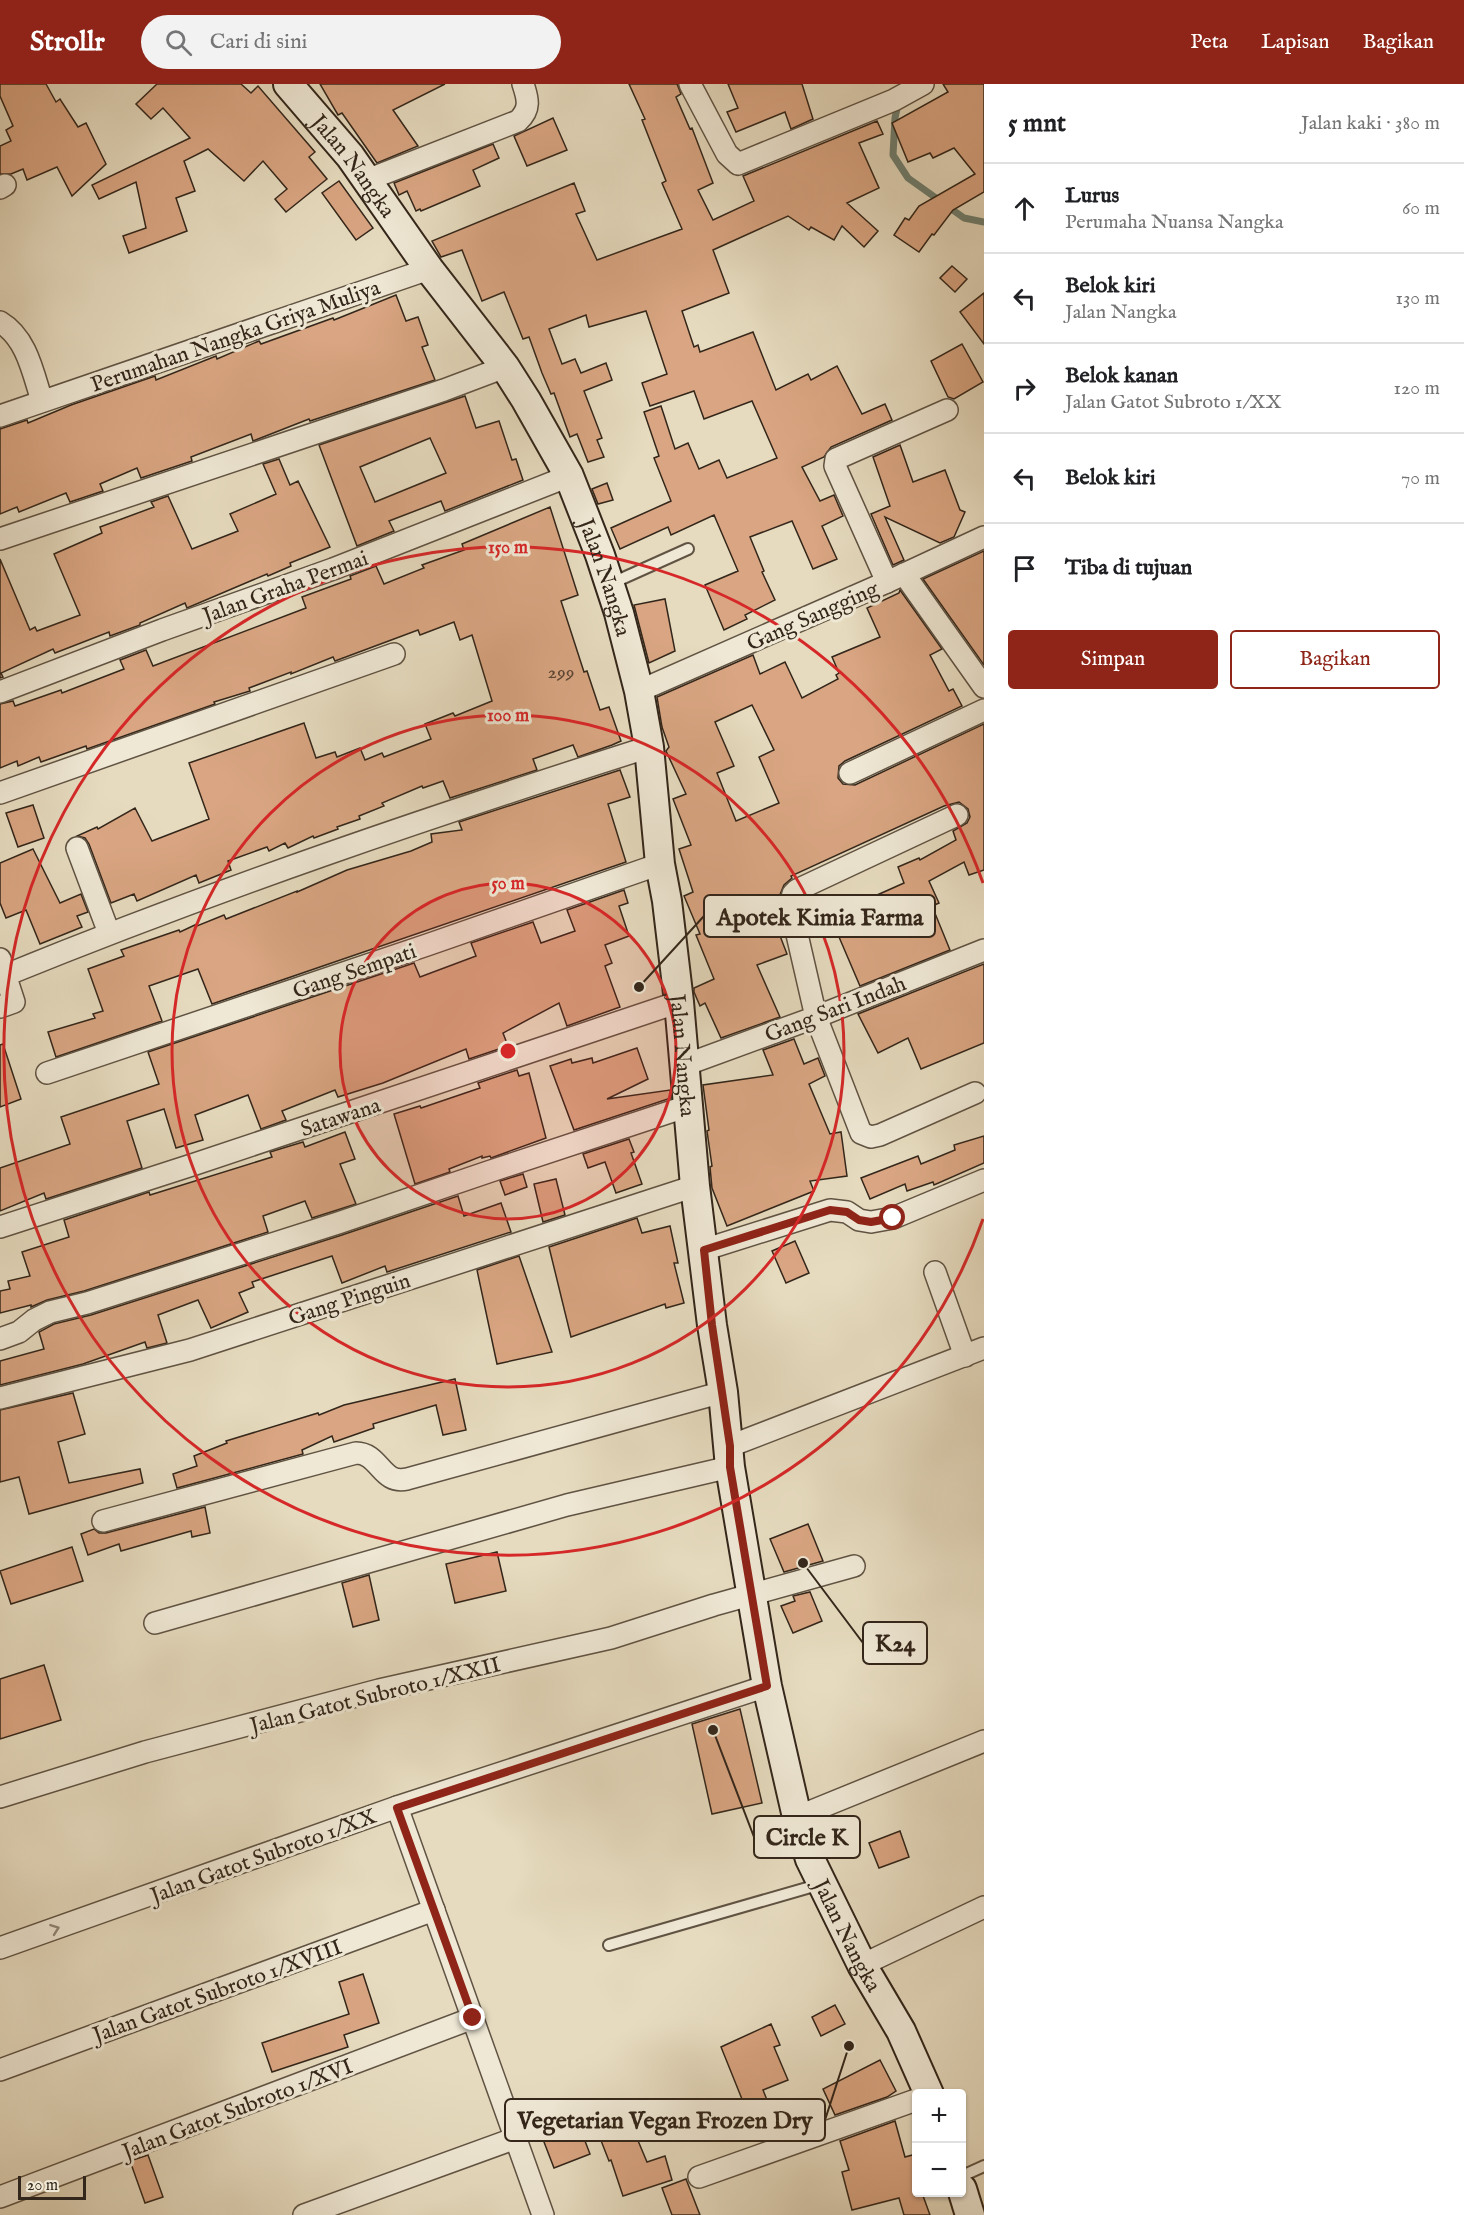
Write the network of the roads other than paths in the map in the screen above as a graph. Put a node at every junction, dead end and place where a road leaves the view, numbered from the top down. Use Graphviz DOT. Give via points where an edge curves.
graph roads {
  1 [pos="288,84"];
  2 [pos="524,84"];
  3 [pos="690,84"];
  4 [pos="920,86"];
  5 [pos="887,97"];
  6 [pos="367,180"];
  7 [pos="429,269"];
  8 [pos="0,322"];
  9 [pos="505,367"];
  10 [pos="42,401"];
  11 [pos="947,410"];
  12 [pos="0,416"];
  13 [pos="569,476"];
  14 [pos="984,537"];
  15 [pos="0,539"];
  16 [pos="688,549"];
  17 [pos="896,578"];
  18 [pos="609,585"];
  19 [pos="394,654"];
  20 [pos="984,687"];
  21 [pos="639,691"];
  22 [pos="0,692"];
  23 [pos="984,710"];
  24 [pos="649,747"];
  25 [pos="850,773"];
  26 [pos="0,793"];
  27 [pos="957,815"];
  28 [pos="77,848"];
  29 [pos="660,864"];
  30 [pos="109,933"];
  31 [pos="984,950"];
  32 [pos="3,967"];
  33 [pos="679,1002"];
  34 [pos="0,1007"];
  35 [pos="816,1017"];
  36 [pos="685,1065"];
  37 [pos="47,1073"];
  38 [pos="975,1093"];
  39 [pos="688,1106"];
  40 [pos="984,1180"];
  41 [pos="695,1186"];
  42 [pos="0,1227"];
  43 [pos="704,1250"];
  44 [pos="935,1272"];
  45 [pos="0,1339"];
  46 [pos="975,1352"];
  47 [pos="723,1392"];
  48 [pos="0,1398"];
  49 [pos="730,1456"];
  50 [pos="104,1521"];
  51 [pos="854,1566"];
  52 [pos="751,1596"];
  53 [pos="155,1623"];
  54 [pos="767,1686"];
  55 [pos="984,1741"];
  56 [pos="0,1797"];
  57 [pos="397,1808"];
  58 [pos="797,1817"];
  59 [pos="821,1884"];
  60 [pos="984,1907"];
  61 [pos="434,1910"];
  62 [pos="609,1945"];
  63 [pos="0,1948"];
  64 [pos="862,1965"];
  65 [pos="473,2018"];
  66 [pos="0,2070"];
  67 [pos="927,2089"];
  68 [pos="912,2101"];
  69 [pos="516,2138"];
  70 [pos="984,2166"];
  71 [pos="966,2174"];
  72 [pos="699,2177"];
  73 [pos="0,2197"];
  74 [pos="964,2197"];
  75 [pos="304,2215"];
  76 [pos="543,2215"];
  77 [pos="970,2215"];
  1 -- 6 [label="main road, Jalan Nangka"];
  2 -- 6 [label="street" via="527,110 518,121"];
  3 -- 5 [label="street" via="728,154 738,164"];
  4 -- 5 [label="street"];
  6 -- 7 [label="main road, Jalan Nangka"];
  7 -- 9 [label="main road, Jalan Nangka"];
  7 -- 10 [label="street, Perumahan Nangka Griya Muliya"];
  8 -- 10 [label="street" via="16,335 26,351"];
  9 -- 13 [label="main road, Jalan Nangka"];
  9 -- 15 [label="street"];
  10 -- 12 [label="street, Perumahan Nangka Griya Muliya"];
  11 -- 17 [label="street" via="836,459 835,466"];
  13 -- 18 [label="main road, Jalan Nangka"];
  13 -- 22 [label="street, Jalan Graha Permai" via="344,565"];
  14 -- 17 [label="street, Gang Sangging"];
  16 -- 18 [label="lane"];
  17 -- 20 [label="street"];
  17 -- 21 [label="street, Gang Sangging"];
  18 -- 21 [label="main road, Jalan Nangka"];
  19 -- 26 [label="street"];
  21 -- 24 [label="main road, Jalan Nangka"];
  23 -- 25 [label="street"];
  24 -- 29 [label="main road, Jalan Nangka"];
  24 -- 30 [label="street" via="466,805"];
  27 -- 35 [label="street" via="793,894 790,904"];
  28 -- 30 [label="street"];
  29 -- 33 [label="main road, Jalan Nangka"];
  29 -- 37 [label="street, Gang Sempati"];
  30 -- 32 [label="street"];
  31 -- 35 [label="street, Gang Sari Indah"];
  32 -- 34 [label="street" via="14,1002"];
  33 -- 36 [label="main road, Jalan Nangka"];
  33 -- 42 [label="street, Satawana"];
  35 -- 36 [label="street, Gang Sari Indah"];
  35 -- 38 [label="street" via="861,1133 880,1135"];
  36 -- 39 [label="main road, Jalan Nangka"];
  39 -- 41 [label="main road, Jalan Nangka"];
  39 -- 45 [label="street" via="338,1223 50,1312"];
  40 -- 43 [label="street" via="893,1218 871,1222 830,1210"];
  41 -- 43 [label="main road, Jalan Nangka"];
  41 -- 48 [label="street, Gang Pinguin" via="190,1350"];
  43 -- 47 [label="main road, Jalan Nangka"];
  44 -- 46 [label="street"];
  46 -- 49 [label="street"];
  47 -- 49 [label="main road, Jalan Nangka"];
  47 -- 50 [label="street" via="400,1481 392,1479 369,1456 356,1453"];
  49 -- 52 [label="main road, Jalan Nangka"];
  49 -- 53 [label="street"];
  51 -- 52 [label="street, Jalan Gatot Subroto 1/XXII"];
  52 -- 54 [label="main road, Jalan Nangka"];
  52 -- 56 [label="street, Jalan Gatot Subroto 1/XXII" via="611,1638 380,1690 156,1749"];
  54 -- 57 [label="street, Jalan Gatot Subroto 1/XX"];
  54 -- 58 [label="main road, Jalan Nangka"];
  55 -- 58 [label="street"];
  57 -- 61 [label="street"];
  63 -- 57 [label="street, Jalan Gatot Subroto 1/XX, one-way"];
  58 -- 59 [label="main road, Jalan Nangka"];
  59 -- 62 [label="lane"];
  59 -- 64 [label="main road, Jalan Nangka"];
  60 -- 64 [label="street"];
  61 -- 65 [label="street"];
  61 -- 66 [label="street, Jalan Gatot Subroto 1/XVIII"];
  64 -- 67 [label="main road, Jalan Nangka" via="901,2031"];
  65 -- 69 [label="street"];
  65 -- 73 [label="street, Jalan Gatot Subroto 1/XVI"];
  68 -- 72 [label="street"];
  69 -- 75 [label="street"];
  69 -- 76 [label="street"];
  70 -- 71 [label="lane"];
  74 -- 77 [label="main road"];
}
